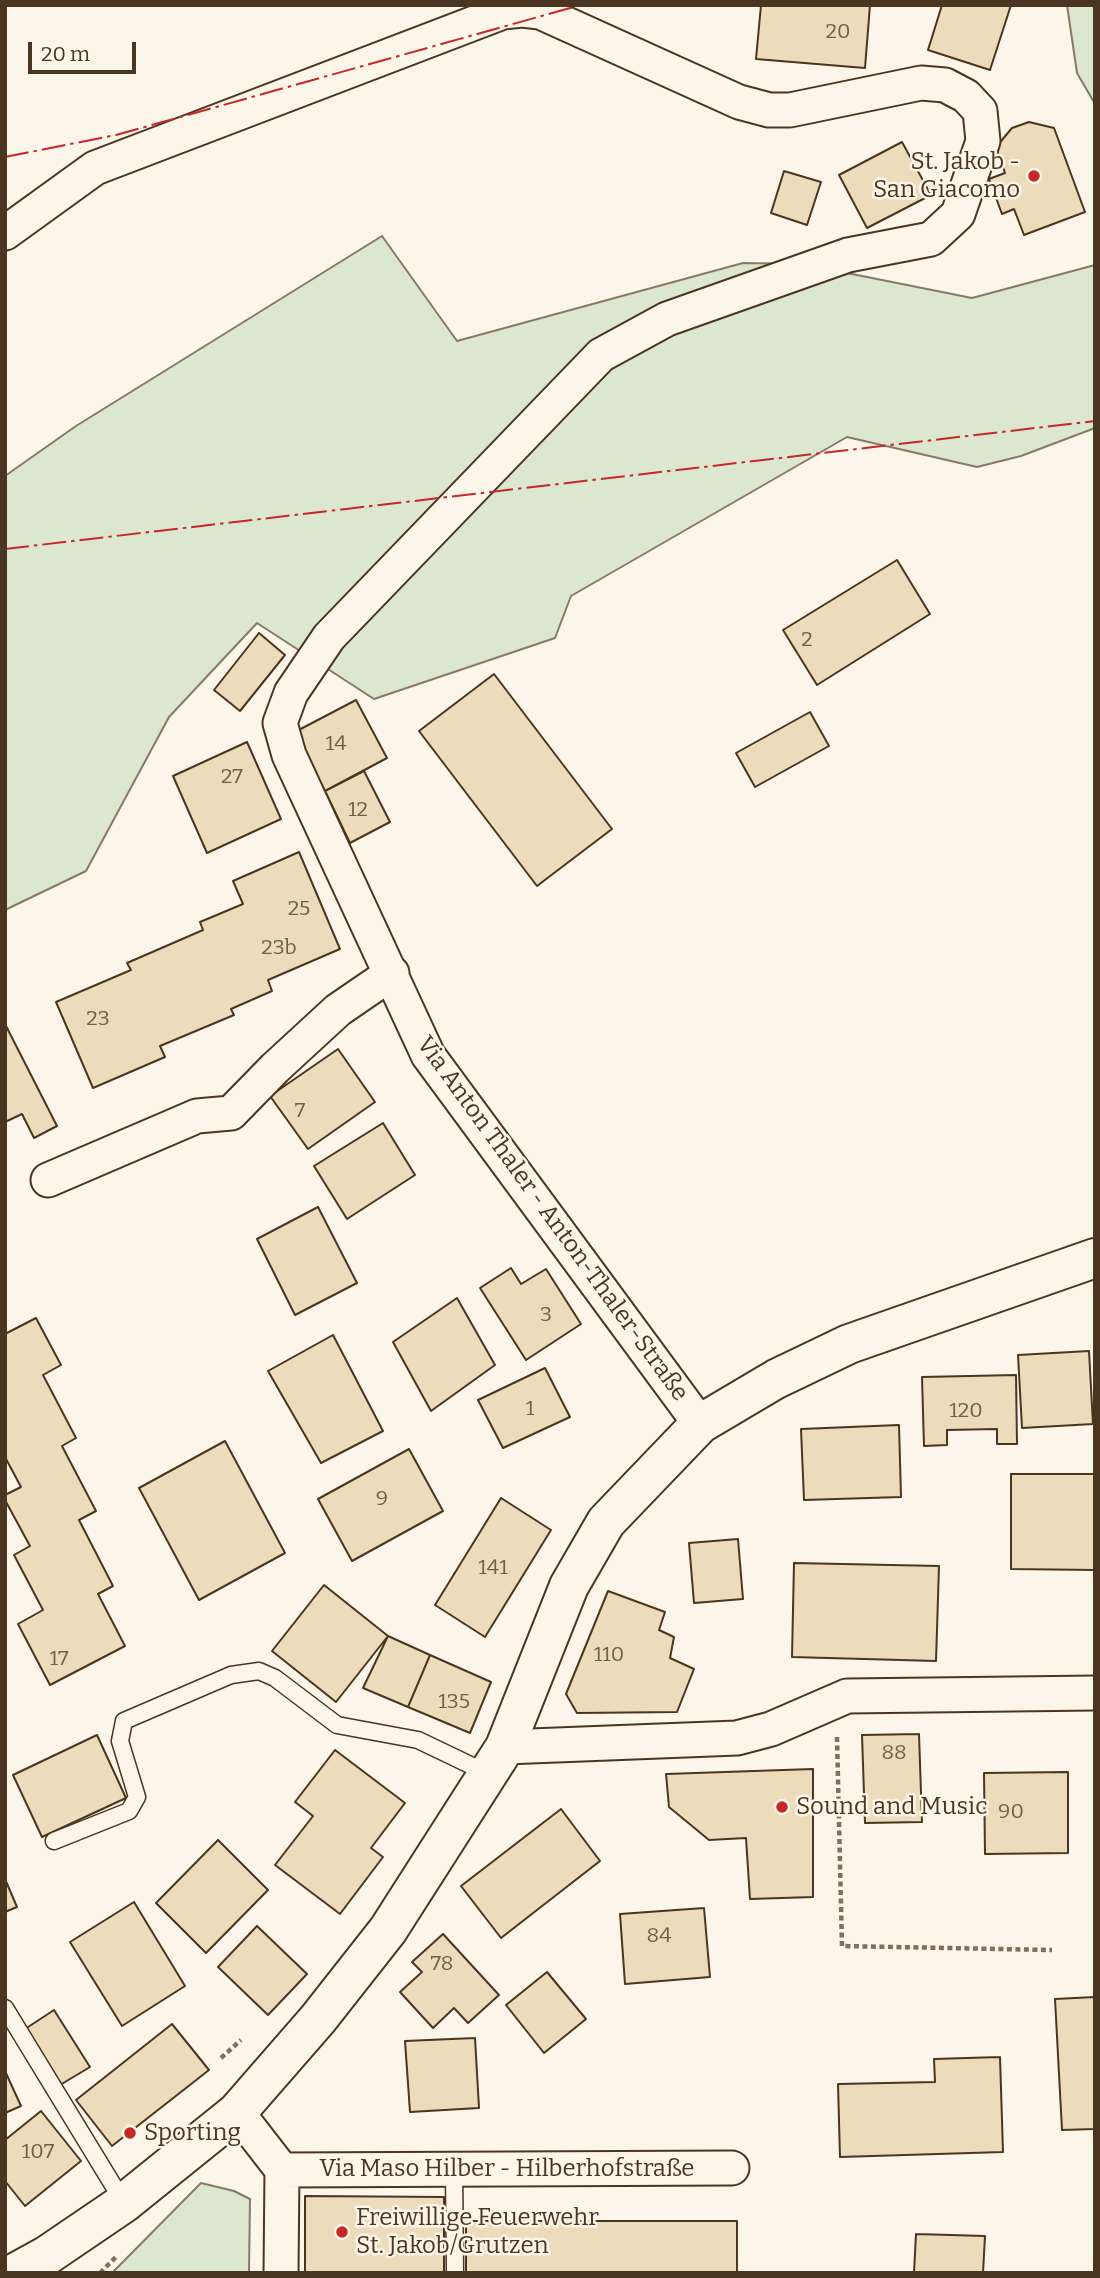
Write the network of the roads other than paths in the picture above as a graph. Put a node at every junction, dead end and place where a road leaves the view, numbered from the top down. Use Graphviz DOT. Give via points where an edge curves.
graph roads {
  1 [pos="5,233"];
  2 [pos="391,973"];
  3 [pos="48,1180"];
  4 [pos="1095,1258"];
  5 [pos="700,1424"];
  6 [pos="1095,1693"];
  7 [pos="497,1760"];
  8 [pos="54,1841"];
  9 [pos="5,2008"];
  10 [pos="237,2112"];
  11 [pos="732,2168"];
  12 [pos="454,2169"];
  13 [pos="282,2170"];
  14 [pos="124,2203"];
  15 [pos="15,2273"];
  16 [pos="281,2273"];
  17 [pos="455,2273"];
  1 -- 2 [label="street, Via Anton Thaler - Anton-Thaler-Straße" via="95,168 502,12 540,12 739,102 769,110 790,110 921,83 945,85 966,96 980,111 983,141 958,214 931,239 848,255 667,319 601,355 329,637 291,693 280,723 289,755"];
  2 -- 3 [label="street" via="338,1010 231,1114 197,1116"];
  2 -- 5 [label="street, Via Anton Thaler - Anton-Thaler-Straße" via="428,1055"];
  4 -- 5 [label="street" via="849,1344 776,1379"];
  5 -- 7 [label="street" via="606,1522 569,1586"];
  6 -- 7 [label="street" via="847,1696 771,1729 737,1738"];
  7 -- 8 [label="lane" via="337,1725 275,1678 259,1671 231,1675 124,1721 120,1741 137,1797 129,1811"];
  7 -- 10 [label="street" via="388,1930"];
  9 -- 14 [label="lane"];
  10 -- 13 [label="street"];
  10 -- 14 [label="street"];
  11 -- 12 [label="street, Via Maso Hilber - Hilberhofstraße"];
  12 -- 13 [label="street, Via Maso Hilber - Hilberhofstraße"];
  12 -- 17 [label="lane"];
  13 -- 16 [label="street"];
  14 -- 15 [label="street"];
}
